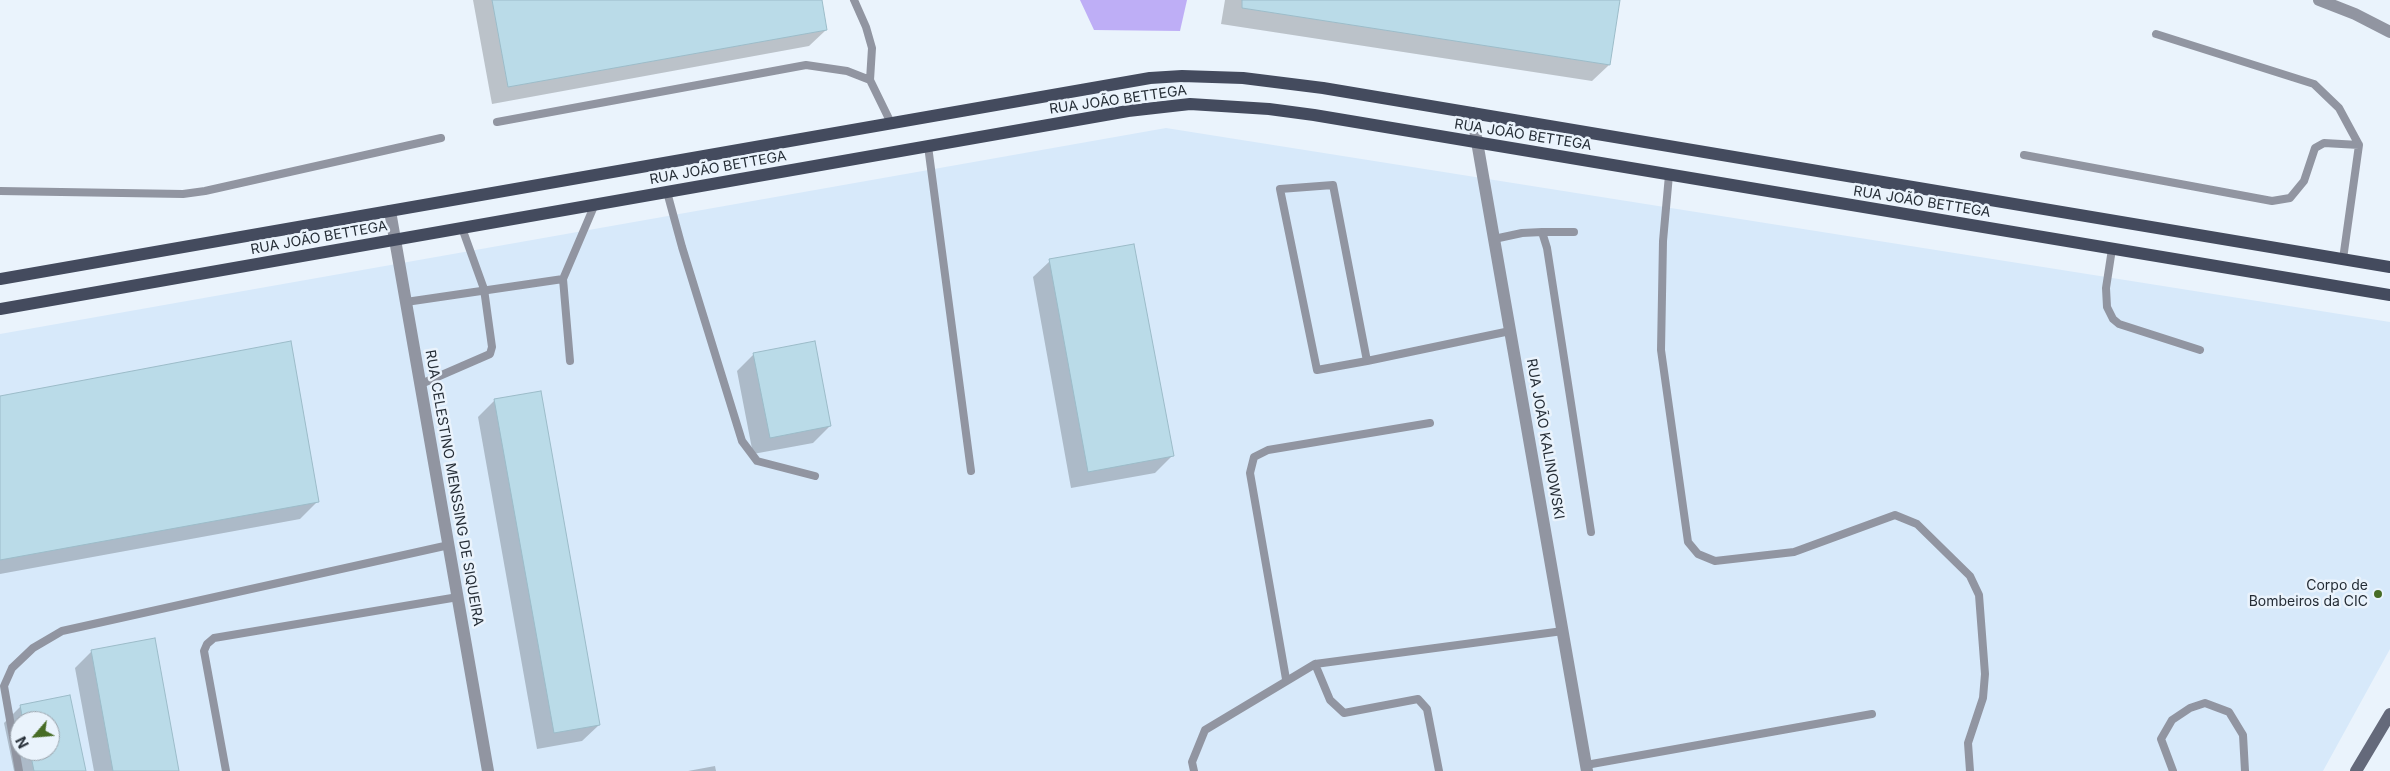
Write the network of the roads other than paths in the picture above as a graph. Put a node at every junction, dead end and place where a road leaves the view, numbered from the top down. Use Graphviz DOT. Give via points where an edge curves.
graph roads {
  1 [pos="854,0"];
  2 [pos="2319,0"];
  3 [pos="2390,32"];
  4 [pos="2156,34"];
  5 [pos="870,80"];
  6 [pos="1472,113"];
  7 [pos="497,122"];
  8 [pos="891,124"];
  9 [pos="441,138"];
  10 [pos="1477,143"];
  11 [pos="2359,145"];
  12 [pos="928,146"];
  13 [pos="2024,155"];
  14 [pos="1669,175"];
  15 [pos="0,191"];
  16 [pos="667,192"];
  17 [pos="595,204"];
  18 [pos="390,211"];
  19 [pos="462,228"];
  20 [pos="1542,232"];
  21 [pos="1574,232"];
  22 [pos="395,239"];
  23 [pos="1494,239"];
  24 [pos="2112,248"];
  25 [pos="2343,259"];
  26 [pos="2390,267"];
  27 [pos="0,279"];
  28 [pos="562,279"];
  29 [pos="484,289"];
  30 [pos="2390,295"];
  31 [pos="406,302"];
  32 [pos="0,309"];
  33 [pos="1510,331"];
  34 [pos="2200,350"];
  35 [pos="570,361"];
  36 [pos="1367,361"];
  37 [pos="421,384"];
  38 [pos="1430,423"];
  39 [pos="971,470"];
  40 [pos="815,476"];
  41 [pos="1591,532"];
  42 [pos="449,545"];
  43 [pos="458,597"];
  44 [pos="1563,630"];
  45 [pos="1315,664"];
  46 [pos="1286,679"];
  47 [pos="1872,714"];
  48 [pos="2390,714"];
  49 [pos="1587,768"];
  50 [pos="19,771"];
  51 [pos="226,771"];
  52 [pos="488,771"];
  53 [pos="1194,771"];
  54 [pos="1439,771"];
  55 [pos="1970,771"];
  56 [pos="2174,771"];
  57 [pos="2245,771"];
  58 [pos="2356,771"];
  1 -- 5 [label="lane" via="872,48"];
  2 -- 3 [label="street"];
  4 -- 11 [label="lane" via="2314,84 2339,108"];
  5 -- 7 [label="lane" via="806,64"];
  5 -- 8 [label="lane"];
  6 -- 8 [label="main road, RUA JOÃO BETTEGA" via="1280,82 1182,76 1150,78"];
  6 -- 10 [label="street, RUA JOÃO KALINOWSKI"];
  6 -- 25 [label="main road, RUA JOÃO BETTEGA"];
  8 -- 18 [label="main road, RUA JOÃO BETTEGA"];
  9 -- 15 [label="lane" via="183,194"];
  10 -- 12 [label="main road, RUA JOÃO BETTEGA" via="1314,115 1190,104 1128,111"];
  10 -- 14 [label="main road, RUA JOÃO BETTEGA"];
  10 -- 23 [label="street, RUA JOÃO KALINOWSKI"];
  11 -- 13 [label="lane" via="2324,144 2315,148 2304,181 2290,198 2272,201"];
  11 -- 25 [label="lane"];
  12 -- 16 [label="main road, RUA JOÃO BETTEGA"];
  12 -- 39 [label="lane"];
  14 -- 24 [label="main road, RUA JOÃO BETTEGA"];
  14 -- 55 [label="lane" via="1663,240 1661,350 1688,542 1698,554 1715,561 1794,552 1895,515 1917,524 1970,576 1979,595 1985,674 1983,698 1968,743"];
  16 -- 17 [label="main road, RUA JOÃO BETTEGA"];
  16 -- 40 [label="lane" via="742,441 757,461"];
  17 -- 19 [label="main road, RUA JOÃO BETTEGA"];
  17 -- 28 [label="lane"];
  18 -- 22 [label="street, RUA CELESTINO MENSSING DE SIQUEIRA"];
  18 -- 27 [label="main road, RUA JOÃO BETTEGA"];
  19 -- 22 [label="main road, RUA JOÃO BETTEGA"];
  19 -- 29 [label="lane"];
  20 -- 21 [label="lane"];
  20 -- 23 [label="lane" via="1522,232"];
  20 -- 41 [label="lane"];
  22 -- 31 [label="street, RUA CELESTINO MENSSING DE SIQUEIRA"];
  22 -- 32 [label="main road, RUA JOÃO BETTEGA"];
  23 -- 33 [label="street, RUA JOÃO KALINOWSKI"];
  24 -- 30 [label="main road, RUA JOÃO BETTEGA"];
  24 -- 34 [label="lane" via="2106,288 2107,307 2113,319 2119,324"];
  25 -- 26 [label="main road, RUA JOÃO BETTEGA"];
  28 -- 29 [label="lane"];
  28 -- 35 [label="lane"];
  29 -- 31 [label="lane"];
  29 -- 37 [label="lane" via="492,347 490,354"];
  31 -- 37 [label="street, RUA CELESTINO MENSSING DE SIQUEIRA"];
  33 -- 36 [label="lane"];
  33 -- 44 [label="street, RUA JOÃO KALINOWSKI"];
  36 -- 36 [label="lane" via="1317,370 1280,189 1333,185"];
  37 -- 42 [label="street, RUA CELESTINO MENSSING DE SIQUEIRA"];
  38 -- 46 [label="lane" via="1268,450 1254,457 1250,473"];
  42 -- 43 [label="street, RUA CELESTINO MENSSING DE SIQUEIRA"];
  42 -- 50 [label="lane" via="62,631 33,648 12,668 4,686"];
  43 -- 51 [label="lane" via="214,638 204,651"];
  43 -- 52 [label="street, RUA CELESTINO MENSSING DE SIQUEIRA"];
  44 -- 45 [label="lane"];
  44 -- 49 [label="street, RUA JOÃO KALINOWSKI"];
  45 -- 46 [label="lane"];
  45 -- 54 [label="lane" via="1330,700 1344,713 1418,700 1427,709"];
  46 -- 53 [label="lane" via="1205,730 1192,762"];
  47 -- 49 [label="lane"];
  48 -- 58 [label="main road"];
  56 -- 57 [label="lane" via="2161,739 2172,720 2205,702 2229,712 2243,735"];
}
